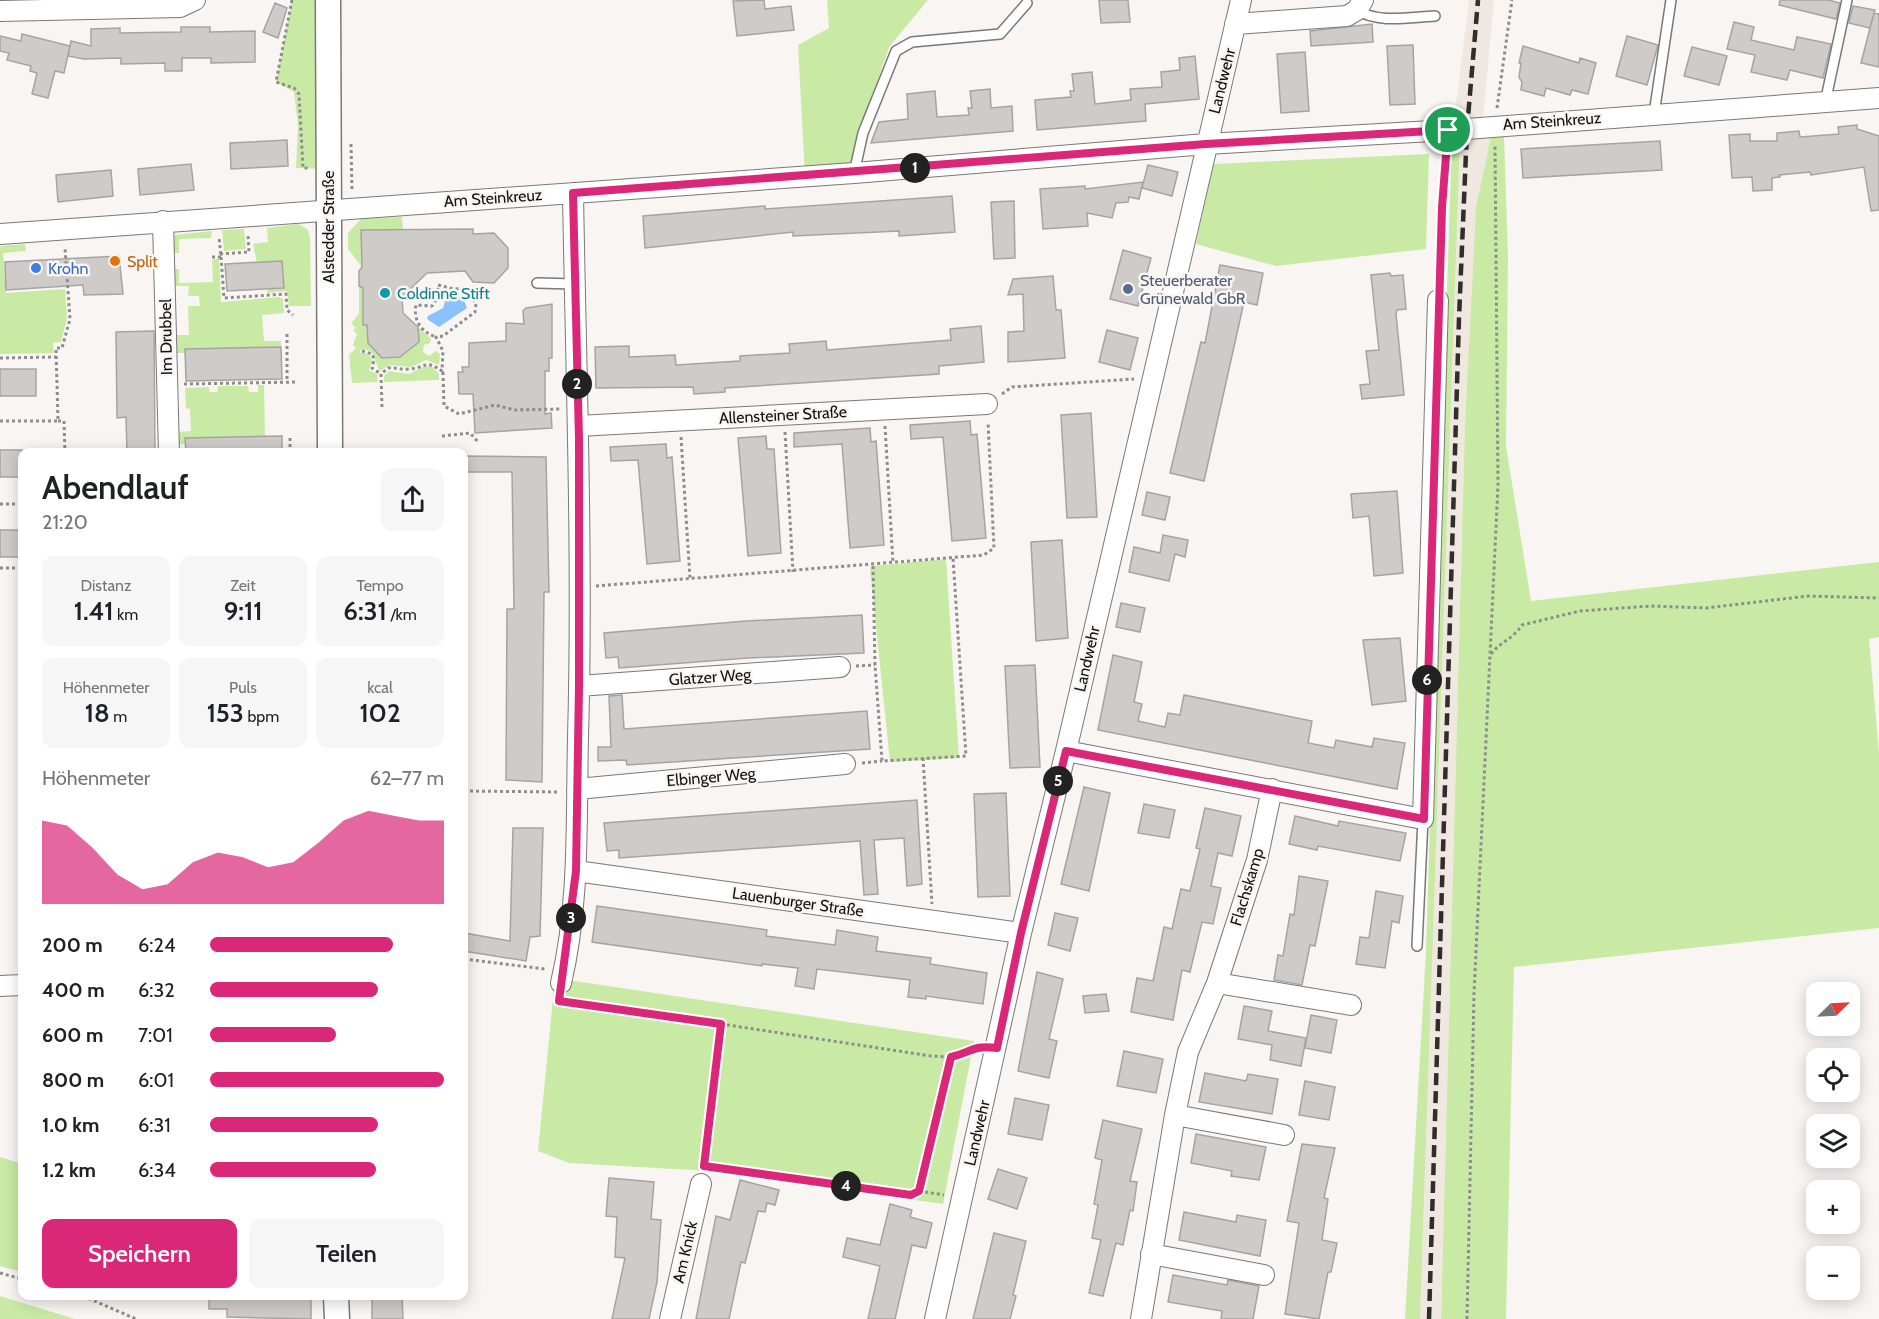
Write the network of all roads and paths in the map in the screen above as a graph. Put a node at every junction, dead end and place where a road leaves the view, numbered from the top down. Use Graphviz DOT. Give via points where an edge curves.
graph roads {
  1 [pos="195,0"];
  2 [pos="292,0"];
  3 [pos="328,0"];
  4 [pos="1241,0"];
  5 [pos="1512,0"];
  6 [pos="1671,0"];
  7 [pos="1847,0"];
  8 [pos="1027,3"];
  9 [pos="43,4"];
  10 [pos="1360,5"];
  11 [pos="0,11"];
  12 [pos="1435,15"];
  13 [pos="1235,24"];
  14 [pos="1879,98"];
  15 [pos="1825,103"];
  16 [pos="1654,114"];
  17 [pos="1494,126"];
  18 [pos="1448,130"];
  19 [pos="1206,144"];
  20 [pos="328,169"];
  21 [pos="854,172"];
  22 [pos="573,193"];
  23 [pos="327,209"];
  24 [pos="247,215"];
  25 [pos="218,217"];
  26 [pos="163,221"];
  27 [pos="64,229"];
  28 [pos="0,234"];
  29 [pos="221,255"];
  30 [pos="212,257"];
  31 [pos="537,283"];
  32 [pos="575,284"];
  33 [pos="1438,300"];
  34 [pos="293,315"];
  35 [pos="287,334"];
  36 [pos="436,337"];
  37 [pos="362,351"];
  38 [pos="56,357"];
  39 [pos="0,358"];
  40 [pos="442,371"];
  41 [pos="381,374"];
  42 [pos="1152,377"];
  43 [pos="287,382"];
  44 [pos="297,382"];
  45 [pos="167,385"];
  46 [pos="987,404"];
  47 [pos="577,406"];
  48 [pos="382,407"];
  49 [pos="884,409"];
  50 [pos="784,415"];
  51 [pos="0,421"];
  52 [pos="58,421"];
  53 [pos="680,421"];
  54 [pos="578,426"];
  55 [pos="442,436"];
  56 [pos="290,438"];
  57 [pos="478,442"];
  58 [pos="65,448"];
  59 [pos="169,448"];
  60 [pos="290,448"];
  61 [pos="330,448"];
  62 [pos="0,504"];
  63 [pos="18,504"];
  64 [pos="952,558"];
  65 [pos="893,564"];
  66 [pos="873,566"];
  67 [pos="0,568"];
  68 [pos="18,568"];
  69 [pos="793,572"];
  70 [pos="690,579"];
  71 [pos="579,588"];
  72 [pos="1879,598"];
  73 [pos="1490,656"];
  74 [pos="840,667"];
  75 [pos="579,686"];
  76 [pos="1066,751"];
  77 [pos="923,758"];
  78 [pos="845,764"];
  79 [pos="577,789"];
  80 [pos="1272,789"];
  81 [pos="468,791"];
  82 [pos="1424,819"];
  83 [pos="576,871"];
  84 [pos="933,921"];
  85 [pos="1021,933"];
  86 [pos="1417,946"];
  87 [pos="468,960"];
  88 [pos="562,977"];
  89 [pos="1217,983"];
  90 [pos="18,985"];
  91 [pos="0,986"];
  92 [pos="1351,1005"];
  93 [pos="721,1024"];
  94 [pos="997,1048"];
  95 [pos="951,1057"];
  96 [pos="1174,1115"];
  97 [pos="1284,1135"];
  98 [pos="703,1175"];
  99 [pos="919,1191"];
  100 [pos="962,1198"];
  101 [pos="1151,1254"];
  102 [pos="0,1273"];
  103 [pos="1264,1275"];
  104 [pos="18,1278"];
  105 [pos="92,1300"];
  106 [pos="336,1300"];
  107 [pos="136,1319"];
  108 [pos="336,1319"];
  109 [pos="670,1319"];
  110 [pos="935,1319"];
  111 [pos="1141,1319"];
  112 [pos="1467,1319"];
  1 -- 9 [label="street" via="180,7"];
  2 -- 20 [label="path" via="276,82 294,88 299,94 303,168"];
  3 -- 20 [label="street, Alstedder Straße"];
  4 -- 13 [label="street, Landwehr"];
  5 -- 17 [label="path"];
  6 -- 16 [label="lane"];
  7 -- 15 [label="lane"];
  8 -- 21 [label="lane" via="1000,34 912,42 896,51 863,133"];
  9 -- 11 [label="street"];
  10 -- 12 [label="lane" via="1366,15 1379,18"];
  10 -- 13 [label="street" via="1347,16"];
  13 -- 19 [label="street, Landwehr"];
  14 -- 15 [label="street, Am Steinkreuz"];
  15 -- 16 [label="street, Am Steinkreuz"];
  16 -- 17 [label="street, Am Steinkreuz"];
  17 -- 18 [label="street, Am Steinkreuz"];
  17 -- 73 [label="path" via="1498,485"];
  18 -- 19 [label="street, Am Steinkreuz"];
  18 -- 33 [label="path"];
  19 -- 21 [label="street, Am Steinkreuz"];
  19 -- 42 [label="street, Landwehr"];
  20 -- 23 [label="street, Alstedder Straße"];
  21 -- 22 [label="street, Am Steinkreuz"];
  22 -- 23 [label="street, Am Steinkreuz"];
  22 -- 32 [label="street"];
  23 -- 24 [label="street"];
  23 -- 61 [label="street, Alstedder Straße"];
  24 -- 25 [label="street"];
  24 -- 29 [label="path" via="249,252"];
  25 -- 26 [label="street"];
  25 -- 29 [label="path"];
  26 -- 27 [label="street"];
  26 -- 45 [label="street, Im Drubbel"];
  27 -- 28 [label="street"];
  27 -- 38 [label="path" via="70,319 62,348 56,348"];
  29 -- 30 [label="path"];
  29 -- 34 [label="path" via="224,298 286,294 287,310"];
  31 -- 32 [label="lane"];
  32 -- 47 [label="street"];
  33 -- 82 [label="street"];
  35 -- 43 [label="path"];
  36 -- 36 [label="path" via="475,312 476,304 467,288 438,285 432,306 416,305 414,315 418,324"];
  36 -- 40 [label="path" via="443,351"];
  37 -- 41 [label="path" via="372,354 372,368"];
  38 -- 39 [label="path"];
  38 -- 52 [label="path"];
  40 -- 41 [label="path" via="423,364 410,370 388,368"];
  40 -- 47 [label="path" via="444,406 459,414 495,405 514,410"];
  41 -- 48 [label="path"];
  42 -- 46 [label="path" via="1012,387"];
  42 -- 76 [label="street, Landwehr"];
  43 -- 44 [label="path"];
  43 -- 45 [label="path"];
  45 -- 59 [label="street, Im Drubbel"];
  46 -- 49 [label="street, Allensteiner Straße"];
  46 -- 64 [label="path" via="994,548 984,555"];
  47 -- 54 [label="street"];
  49 -- 50 [label="street, Allensteiner Straße"];
  49 -- 65 [label="path"];
  50 -- 53 [label="street, Allensteiner Straße"];
  50 -- 69 [label="path"];
  51 -- 52 [label="path"];
  52 -- 58 [label="path" via="64,421"];
  53 -- 54 [label="street, Allensteiner Straße"];
  53 -- 70 [label="path"];
  54 -- 71 [label="street"];
  55 -- 57 [label="path" via="470,433"];
  56 -- 60 [label="path"];
  62 -- 63 [label="path"];
  64 -- 65 [label="path"];
  64 -- 77 [label="path" via="966,756"];
  65 -- 66 [label="path"];
  66 -- 69 [label="path"];
  66 -- 77 [label="path" via="882,761"];
  67 -- 68 [label="path"];
  69 -- 70 [label="path"];
  70 -- 71 [label="path"];
  71 -- 75 [label="street"];
  72 -- 73 [label="path" via="1808,596 1706,608 1651,606 1580,611 1521,625 1513,638 1499,644"];
  73 -- 112 [label="path" via="1474,994"];
  74 -- 75 [label="street, Glatzer Weg"];
  75 -- 79 [label="street"];
  76 -- 80 [label="street"];
  76 -- 85 [label="street, Landwehr"];
  77 -- 84 [label="path"];
  78 -- 79 [label="street, Elbinger Weg"];
  79 -- 81 [label="path"];
  79 -- 83 [label="street"];
  80 -- 82 [label="street"];
  80 -- 89 [label="street, Flachskamp" via="1257,860"];
  82 -- 86 [label="lane"];
  83 -- 84 [label="street, Lauenburger Straße"];
  83 -- 88 [label="street"];
  84 -- 85 [label="street, Lauenburger Straße"];
  85 -- 94 [label="street, Landwehr"];
  87 -- 88 [label="path"];
  88 -- 93 [label="path" via="559,1001"];
  89 -- 92 [label="street"];
  89 -- 96 [label="street, Flachskamp" via="1188,1052"];
  90 -- 91 [label="street"];
  93 -- 95 [label="path"];
  93 -- 98 [label="path"];
  94 -- 95 [label="path" via="975,1047"];
  94 -- 100 [label="street, Landwehr"];
  95 -- 99 [label="path"];
  96 -- 97 [label="street"];
  96 -- 101 [label="street, Flachskamp"];
  98 -- 99 [label="path" via="911,1195"];
  98 -- 109 [label="street, Am Knick"];
  99 -- 100 [label="path"];
  100 -- 110 [label="street, Landwehr"];
  101 -- 103 [label="street"];
  101 -- 111 [label="street, Flachskamp"];
  102 -- 104 [label="path"];
  105 -- 107 [label="path"];
  106 -- 108 [label="street"];
}
